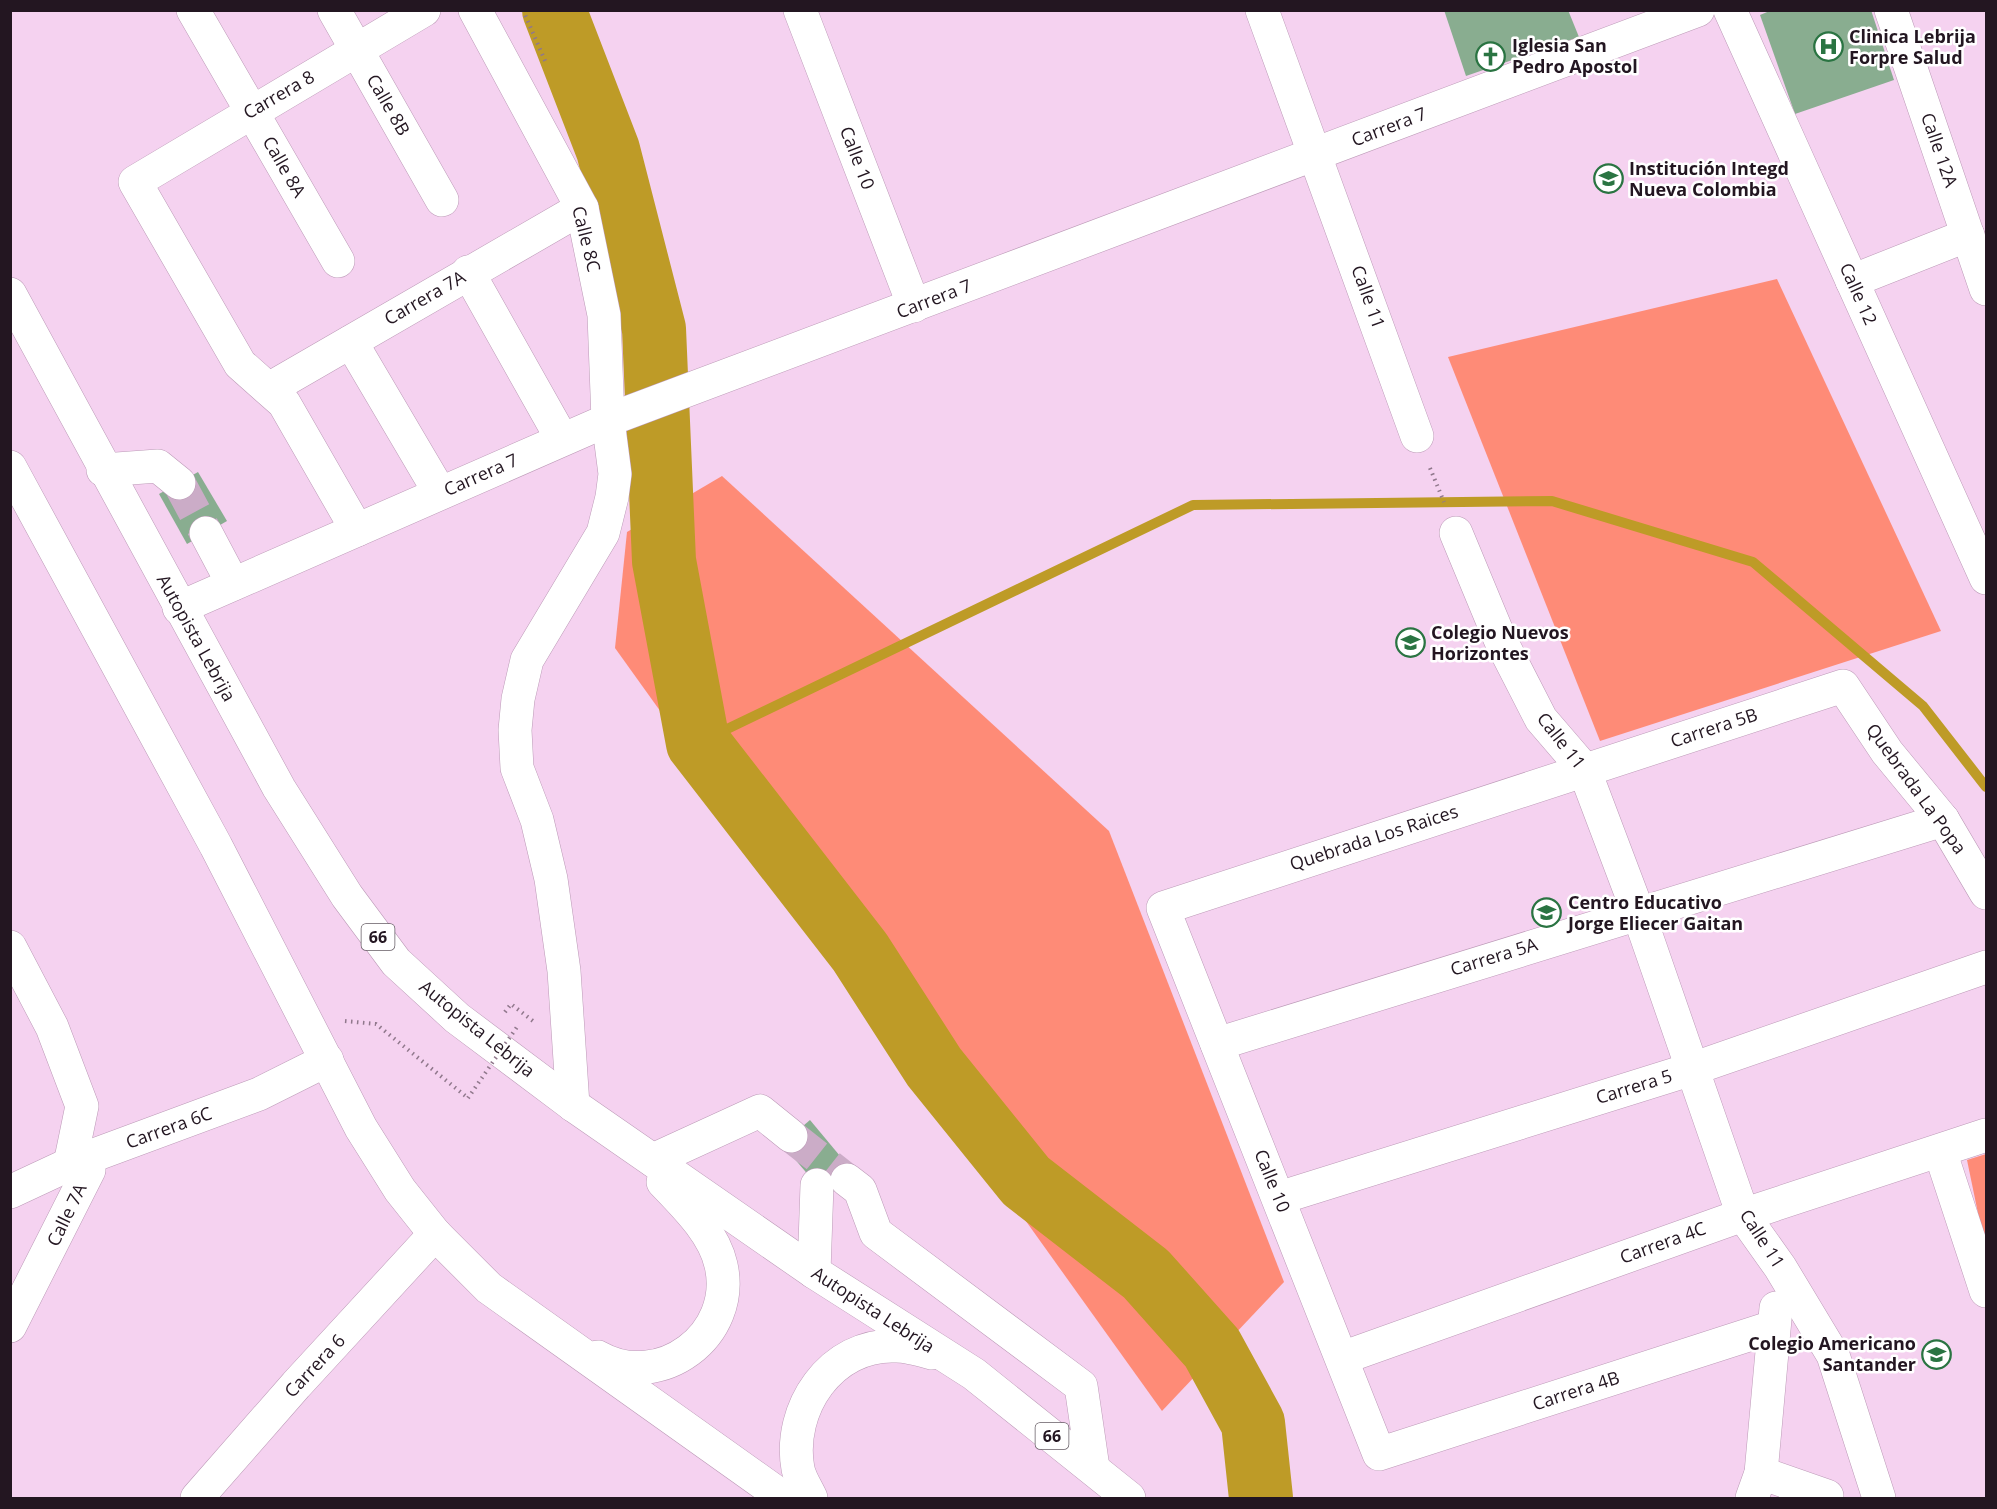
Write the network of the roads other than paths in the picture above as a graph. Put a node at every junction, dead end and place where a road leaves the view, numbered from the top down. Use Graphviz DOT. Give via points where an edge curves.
graph roads {
  1 [pos="193,10"];
  2 [pos="334,10"];
  3 [pos="424,10"];
  4 [pos="475,10"];
  5 [pos="800,10"];
  6 [pos="1262,10"];
  7 [pos="1698,10"];
  8 [pos="1730,10"];
  9 [pos="1891,10"];
  10 [pos="356,50"];
  11 [pos="252,111"];
  12 [pos="1316,154"];
  13 [pos="442,200"];
  14 [pos="582,208"];
  15 [pos="1968,235"];
  16 [pos="338,261"];
  17 [pos="468,272"];
  18 [pos="1852,281"];
  19 [pos="1986,289"];
  20 [pos="10,294"];
  21 [pos="914,306"];
  22 [pos="351,342"];
  23 [pos="269,389"];
  24 [pos="619,415"];
  25 [pos="1418,436"];
  26 [pos="562,440"];
  27 [pos="10,467"];
  28 [pos="104,470"];
  29 [pos="179,483"];
  30 [pos="440,493"];
  31 [pos="357,530"];
  32 [pos="206,533"];
  33 [pos="1456,533"];
  34 [pos="1986,578"];
  35 [pos="233,584"];
  36 [pos="178,608"];
  37 [pos="1843,686"];
  38 [pos="1584,769"];
  39 [pos="1943,820"];
  40 [pos="1986,893"];
  41 [pos="1163,908"];
  42 [pos="1638,912"];
  43 [pos="10,947"];
  44 [pos="1986,967"];
  45 [pos="1217,1044"];
  46 [pos="327,1060"];
  47 [pos="1692,1070"];
  48 [pos="573,1105"];
  49 [pos="1986,1135"];
  50 [pos="791,1136"];
  51 [pos="1940,1151"];
  52 [pos="639,1152"];
  53 [pos="70,1164"];
  54 [pos="10,1192"];
  55 [pos="1279,1198"];
  56 [pos="1743,1215"];
  57 [pos="435,1234"];
  58 [pos="1780,1267"];
  59 [pos="814,1272"];
  60 [pos="1985,1285"];
  61 [pos="10,1326"];
  62 [pos="1773,1328"];
  63 [pos="556,1337"];
  64 [pos="1342,1358"];
  65 [pos="974,1374"];
  66 [pos="1379,1454"];
  67 [pos="1093,1468"];
  68 [pos="1757,1486"];
  69 [pos="1827,1496"];
  70 [pos="197,1498"];
  71 [pos="784,1498"];
  72 [pos="811,1498"];
  73 [pos="1129,1498"];
  74 [pos="1879,1498"];
  1 -- 11 [label="main road, Calle 8A"];
  2 -- 10 [label="main road, Calle 8B"];
  3 -- 10 [label="main road, Carrera 8"];
  4 -- 14 [label="main road, Calle 8C"];
  5 -- 21 [label="main road, Calle 10"];
  6 -- 12 [label="main road, Calle 11"];
  7 -- 12 [label="main road, Carrera 7"];
  8 -- 18 [label="main road, Calle 12"];
  9 -- 15 [label="main road, Calle 12A"];
  10 -- 11 [label="main road, Carrera 8"];
  10 -- 13 [label="main road, Calle 8B"];
  11 -- 16 [label="main road, Calle 8A"];
  11 -- 23 [label="main road, Carrera 8" via="135,182 240,364"];
  12 -- 21 [label="main road, Carrera 7"];
  12 -- 25 [label="main road, Calle 11"];
  14 -- 17 [label="main road, Carrera 7A"];
  14 -- 24 [label="main road, Calle 8C"];
  15 -- 18 [label="main road"];
  15 -- 19 [label="main road, Calle 12A"];
  17 -- 22 [label="main road, Carrera 7A"];
  17 -- 26 [label="main road"];
  18 -- 34 [label="main road, Calle 12"];
  20 -- 28 [label="main road, Autopista Lebrija / 66"];
  21 -- 24 [label="main road, Carrera 7"];
  22 -- 23 [label="main road, Carrera 7A"];
  22 -- 30 [label="main road"];
  23 -- 31 [label="main road" via="284,403"];
  24 -- 26 [label="main road, Carrera 7"];
  24 -- 48 [label="main road, Calle 8C" via="615,474 603,533 527,660 515,730 516,768 537,820 551,879 564,971"];
  26 -- 30 [label="main road, Carrera 7"];
  27 -- 46 [label="main road"];
  28 -- 29 [label="main road" via="158,466"];
  28 -- 36 [label="main road, Autopista Lebrija / 66"];
  30 -- 31 [label="main road, Carrera 7"];
  31 -- 35 [label="main road, Carrera 7"];
  32 -- 35 [label="main road"];
  33 -- 38 [label="main road, Calle 11" via="1500,639 1541,719"];
  35 -- 36 [label="main road, Carrera 7"];
  36 -- 48 [label="main road, Autopista Lebrija / 66" via="279,788 347,897 396,962 457,1018"];
  37 -- 38 [label="main road, Carrera 5B"];
  37 -- 39 [label="main road, Quebrada La Popa" via="1887,752"];
  38 -- 41 [label="main road, Quebrada Los Raices"];
  38 -- 42 [label="main road, Calle 11"];
  39 -- 40 [label="main road, Quebrada La Popa"];
  39 -- 42 [label="main road, Carrera 5A"];
  41 -- 45 [label="main road, Calle 10"];
  42 -- 45 [label="main road, Carrera 5A"];
  42 -- 47 [label="main road, Calle 11"];
  43 -- 53 [label="main road, Calle 7A" via="52,1027 82,1106"];
  44 -- 47 [label="main road, Carrera 5"];
  45 -- 55 [label="main road, Calle 10"];
  46 -- 53 [label="main road, Carrera 6C" via="259,1094"];
  46 -- 57 [label="main road" via="361,1128 400,1191"];
  47 -- 55 [label="main road, Carrera 5"];
  47 -- 56 [label="main road, Calle 11"];
  48 -- 52 [label="main road, Autopista Lebrija / 66"];
  49 -- 51 [label="main road, Carrera 4C"];
  50 -- 52 [label="main road" via="760,1111"];
  51 -- 56 [label="main road, Carrera 4C"];
  51 -- 60 [label="main road"];
  52 -- 59 [label="main road, Autopista Lebrija / 66"];
  52 -- 63 [label="main road" via="713,1243 721,1264 719,1310 709,1331 693,1348 675,1361 652,1367 629,1368 606,1362"];
  53 -- 54 [label="main road, Carrera 6C"];
  53 -- 61 [label="main road, Calle 7A" via="89,1170"];
  55 -- 64 [label="main road, Calle 10"];
  56 -- 58 [label="main road, Calle 11"];
  56 -- 64 [label="main road, Carrera 4C"];
  57 -- 63 [label="main road" via="489,1288"];
  57 -- 70 [label="main road, Carrera 6"];
  58 -- 62 [label="main road"];
  58 -- 74 [label="main road, Calle 11" via="1833,1355"];
  59 -- 65 [label="main road, Autopista Lebrija / 66"];
  59 -- 67 [label="main road" via="832,1183 860,1190 876,1233 1081,1386"];
  62 -- 66 [label="main road, Carrera 4B"];
  62 -- 68 [label="main road"];
  63 -- 71 [label="main road"];
  64 -- 66 [label="main road, Calle 10"];
  65 -- 67 [label="main road, Autopista Lebrija / 66"];
  65 -- 72 [label="main road" via="931,1352 895,1346 859,1352 828,1371 806,1399 795,1434 798,1470"];
  67 -- 73 [label="main road, Autopista Lebrija / 66"];
  68 -- 69 [label="main road"];
}
